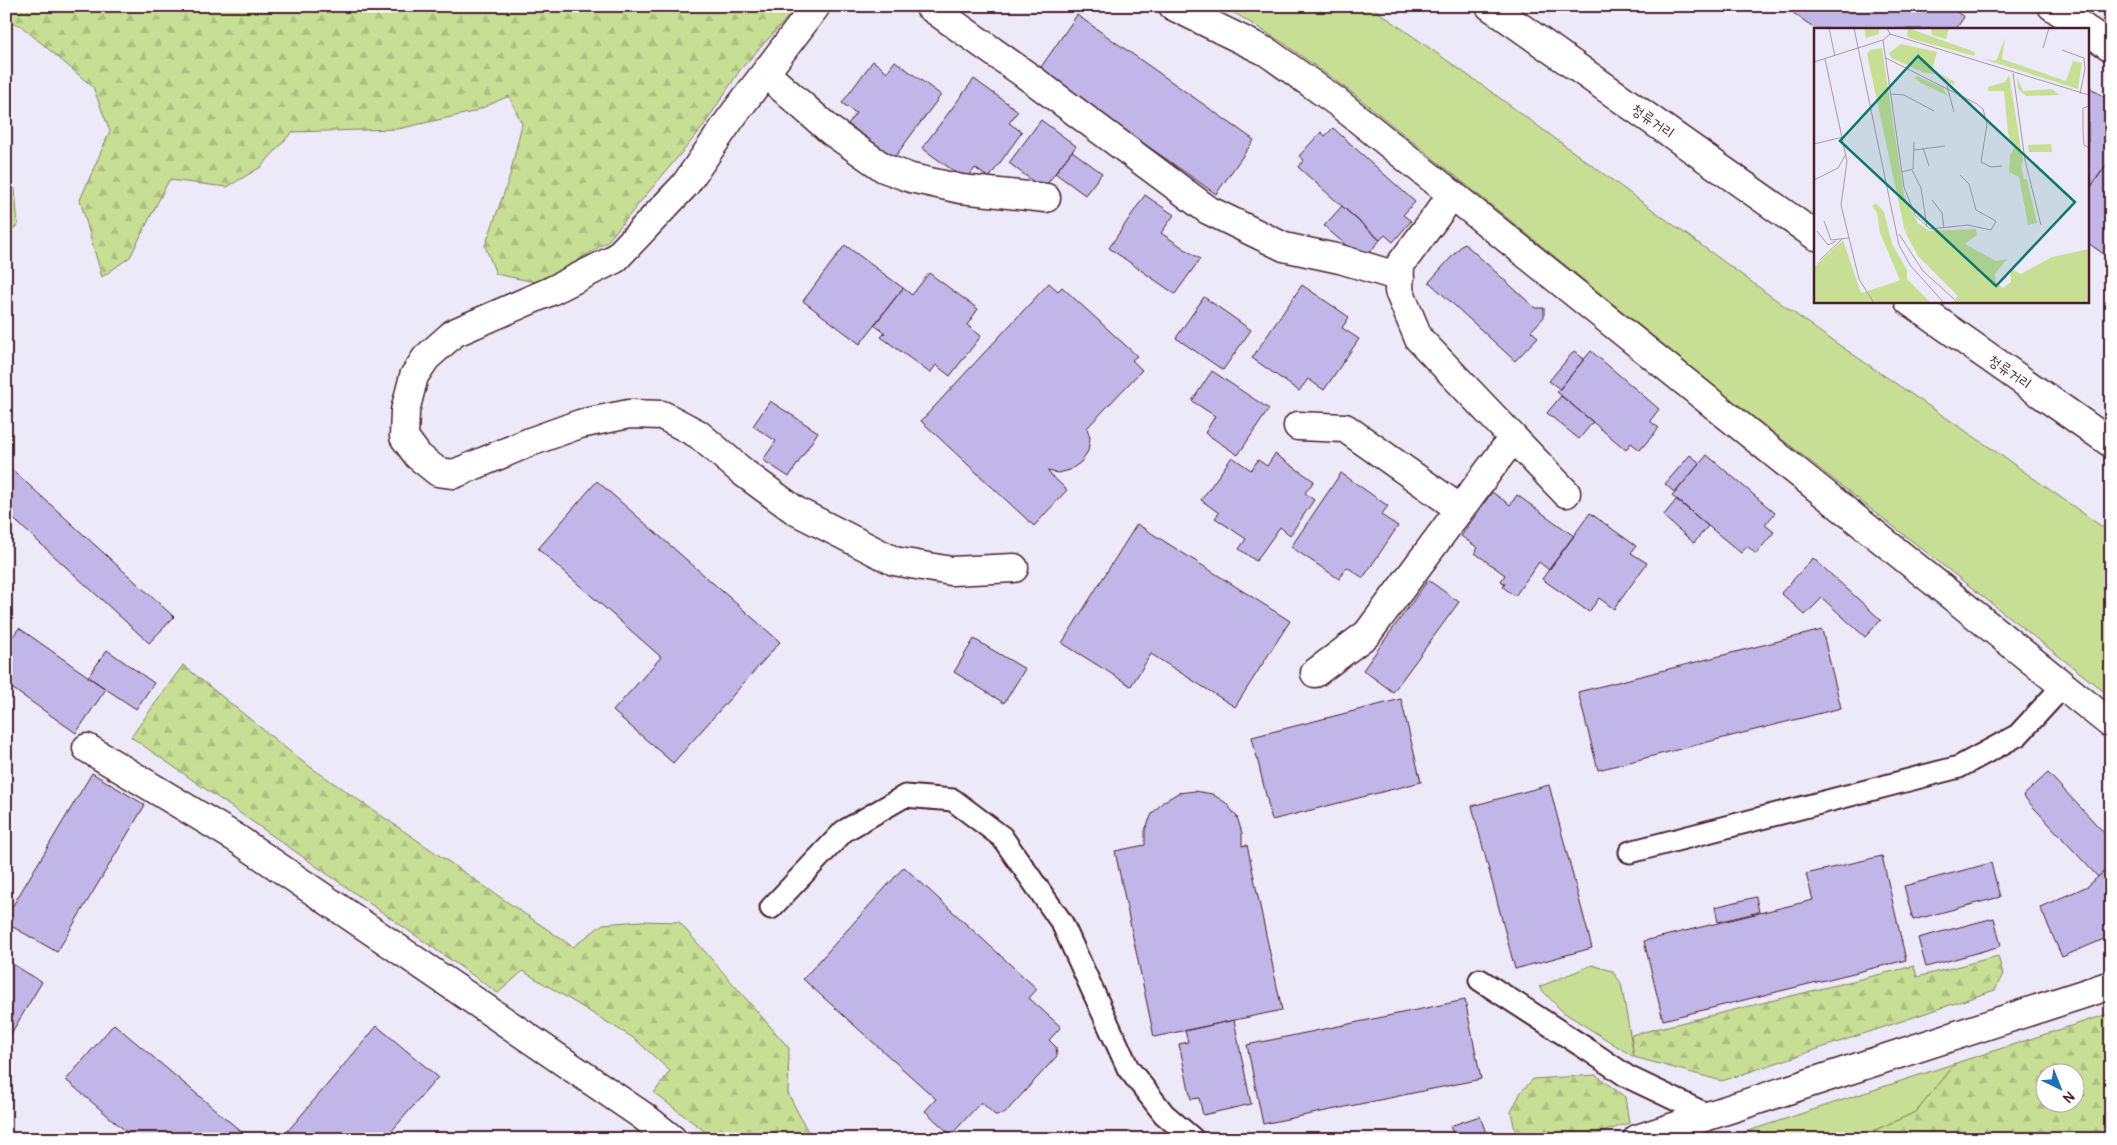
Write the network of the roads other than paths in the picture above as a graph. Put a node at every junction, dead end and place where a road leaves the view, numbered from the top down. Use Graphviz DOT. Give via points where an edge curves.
graph roads {
  1 [pos="816,6"];
  2 [pos="929,6"];
  3 [pos="1173,6"];
  4 [pos="1490,6"];
  5 [pos="2052,6"];
  6 [pos="2084,28"];
  7 [pos="2090,32"];
  8 [pos="2111,47"];
  9 [pos="766,74"];
  10 [pos="1452,194"];
  11 [pos="1046,198"];
  12 [pos="1814,235"];
  13 [pos="1400,277"];
  14 [pos="1910,302"];
  15 [pos="1298,426"];
  16 [pos="1513,438"];
  17 [pos="2111,443"];
  18 [pos="1566,493"];
  19 [pos="1460,509"];
  20 [pos="1014,568"];
  21 [pos="1315,673"];
  22 [pos="2063,686"];
  23 [pos="2111,724"];
  24 [pos="87,748"];
  25 [pos="1630,852"];
  26 [pos="771,908"];
  27 [pos="1480,980"];
  28 [pos="2111,985"];
  29 [pos="1710,1116"];
  30 [pos="672,1139"];
  31 [pos="1193,1139"];
  32 [pos="1637,1139"];
  1 -- 9 [label="street"];
  2 -- 13 [label="street" via="1208,210 1284,247"];
  3 -- 10 [label="street" via="1267,52 1337,102"];
  4 -- 12 [label="street, 청류거리"];
  5 -- 6 [label="street"];
  7 -- 8 [label="street"];
  9 -- 11 [label="street" via="831,131 884,168 911,178 961,189"];
  9 -- 20 [label="street" via="685,185 615,259 454,333 426,358 414,376 405,411 404,437 418,456 438,472 454,474 580,424 629,414 662,415 698,434 796,511 894,560 951,571"];
  10 -- 13 [label="street" via="1400,265"];
  10 -- 22 [label="street"];
  13 -- 16 [label="street" via="1399,291 1419,339"];
  14 -- 17 [label="street, 청류거리"];
  15 -- 19 [label="street" via="1344,428"];
  16 -- 18 [label="street"];
  16 -- 19 [label="street"];
  19 -- 21 [label="street" via="1367,634"];
  22 -- 23 [label="street"];
  22 -- 25 [label="lane" via="2018,735 1959,767"];
  24 -- 30 [label="street" via="236,838"];
  26 -- 31 [label="lane" via="844,831 905,796 953,800 1008,845 1062,923 1128,1068 1164,1114"];
  27 -- 29 [label="lane" via="1628,1077"];
  28 -- 29 [label="street"];
  29 -- 32 [label="street"];
}
